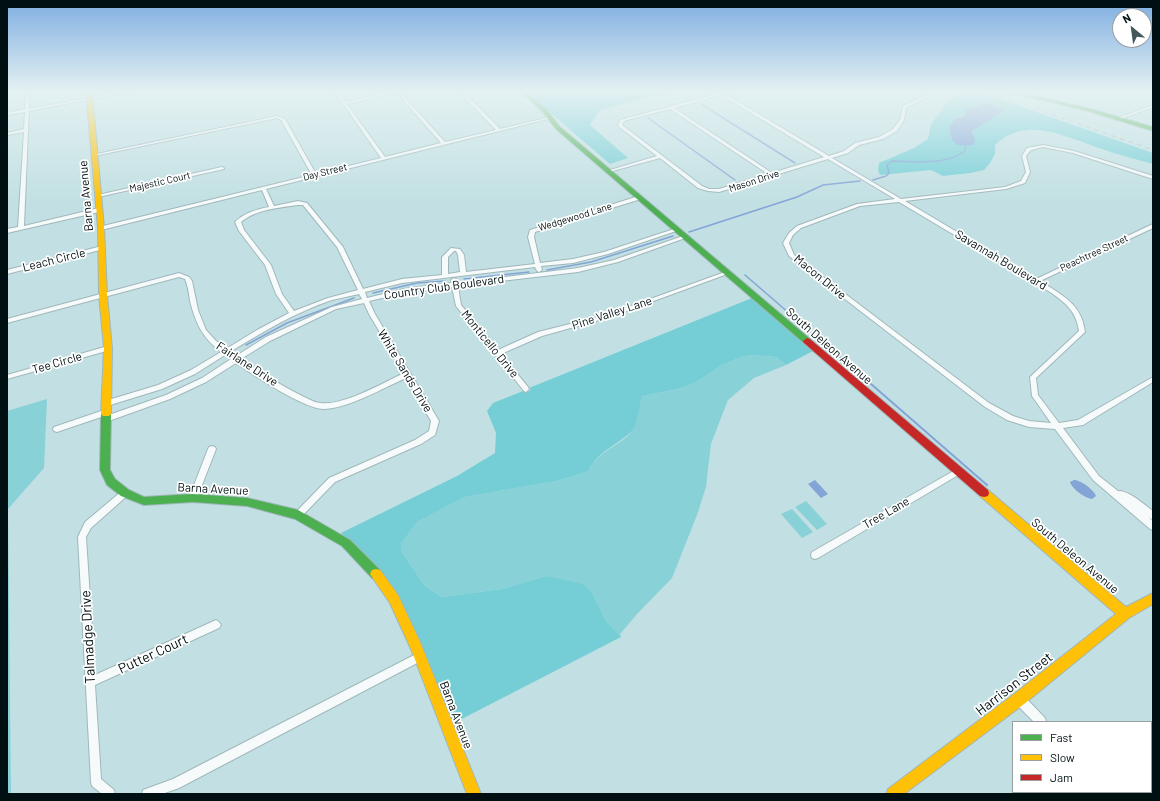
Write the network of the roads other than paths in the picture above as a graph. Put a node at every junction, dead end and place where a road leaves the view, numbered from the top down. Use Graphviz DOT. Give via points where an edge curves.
graph roads {
  1 [pos="92,128"];
  2 [pos="222,128"];
  3 [pos="288,128"];
  4 [pos="363,128"];
  5 [pos="430,128"];
  6 [pos="506,128"];
  7 [pos="558,128"];
  8 [pos="623,128"];
  9 [pos="702,128"];
  10 [pos="780,128"];
  11 [pos="896,128"];
  12 [pos="27,130"];
  13 [pos="499,130"];
  14 [pos="7,134"];
  15 [pos="443,143"];
  16 [pos="94,155"];
  17 [pos="661,156"];
  18 [pos="828,157"];
  19 [pos="383,158"];
  20 [pos="222,168"];
  21 [pos="609,171"];
  22 [pos="314,175"];
  23 [pos="772,175"];
  24 [pos="1153,178"];
  25 [pos="263,188"];
  26 [pos="98,196"];
  27 [pos="639,198"];
  28 [pos="900,200"];
  29 [pos="272,208"];
  30 [pos="99,210"];
  31 [pos="1153,226"];
  32 [pos="21,228"];
  33 [pos="101,228"];
  34 [pos="676,230"];
  35 [pos="7,231"];
  36 [pos="685,237"];
  37 [pos="102,248"];
  38 [pos="538,266"];
  39 [pos="7,272"];
  40 [pos="727,273"];
  41 [pos="454,274"];
  42 [pos="463,274"];
  43 [pos="446,275"];
  44 [pos="540,276"];
  45 [pos="1036,281"];
  46 [pos="454,284"];
  47 [pos="361,291"];
  48 [pos="103,295"];
  49 [pos="365,299"];
  50 [pos="293,314"];
  51 [pos="7,321"];
  52 [pos="108,348"];
  53 [pos="224,352"];
  54 [pos="498,353"];
  55 [pos="235,359"];
  56 [pos="406,375"];
  57 [pos="7,378"];
  58 [pos="1153,379"];
  59 [pos="526,389"];
  60 [pos="107,412"];
  61 [pos="1057,426"];
  62 [pos="57,429"];
  63 [pos="212,449"];
  64 [pos="957,472"];
  65 [pos="1115,492"];
  66 [pos="125,493"];
  67 [pos="193,498"];
  68 [pos="298,515"];
  69 [pos="1153,516"];
  70 [pos="1153,526"];
  71 [pos="815,554"];
  72 [pos="1153,598"];
  73 [pos="1125,614"];
  74 [pos="216,625"];
  75 [pos="420,658"];
  76 [pos="91,682"];
  77 [pos="1019,699"];
  78 [pos="1040,721"];
  79 [pos="110,794"];
  80 [pos="147,794"];
  81 [pos="474,794"];
  82 [pos="893,794"];
  1 -- 16 [label="street, Barna Avenue"];
  2 -- 16 [label="street"];
  3 -- 22 [label="street"];
  4 -- 19 [label="street"];
  5 -- 15 [label="street"];
  6 -- 13 [label="street, Day Street"];
  7 -- 21 [label="street, South Deleon Avenue"];
  8 -- 17 [label="street, Mason Drive"];
  9 -- 23 [label="street"];
  10 -- 18 [label="street, Savannah Boulevard"];
  11 -- 18 [label="street, Mason Drive" via="878,139 855,145 846,152"];
  12 -- 14 [label="street"];
  12 -- 32 [label="street"];
  13 -- 15 [label="street, Day Street"];
  15 -- 19 [label="street, Day Street"];
  16 -- 26 [label="street, Barna Avenue"];
  17 -- 21 [label="street"];
  17 -- 23 [label="street, Mason Drive" via="700,187 712,191 723,191"];
  18 -- 23 [label="street, Mason Drive"];
  18 -- 28 [label="street, Savannah Boulevard"];
  19 -- 22 [label="street, Day Street"];
  20 -- 26 [label="street, Majestic Court"];
  21 -- 27 [label="street, South Deleon Avenue"];
  22 -- 25 [label="street, Day Street"];
  24 -- 28 [label="street, Macon Drive" via="1074,152 1043,146 1029,149 1024,156 1028,172 1023,182 1006,188"];
  25 -- 29 [label="street"];
  25 -- 33 [label="street, Day Street"];
  26 -- 30 [label="street, Barna Avenue"];
  27 -- 34 [label="street, South Deleon Avenue"];
  27 -- 38 [label="street, Wedgewood Lane" via="532,231"];
  28 -- 45 [label="street, Savannah Boulevard"];
  28 -- 61 [label="street, Macon Drive" via="859,205 799,227 786,243 792,256 987,405 1010,418 1030,424"];
  29 -- 47 [label="street, White Sands Drive" via="298,202 305,204 335,240"];
  29 -- 50 [label="street" via="252,213 238,222 241,230 268,265 279,294"];
  30 -- 32 [label="street"];
  30 -- 33 [label="street, Barna Avenue"];
  31 -- 45 [label="street, Peachtree Street"];
  32 -- 35 [label="street"];
  33 -- 37 [label="street, Barna Avenue"];
  34 -- 36 [label="street, South Deleon Avenue"];
  34 -- 38 [label="street, Country Club Boulevard" via="606,253"];
  36 -- 40 [label="street, South Deleon Avenue"];
  36 -- 44 [label="street, Country Club Boulevard" via="616,261"];
  37 -- 39 [label="street, Leach Circle"];
  37 -- 48 [label="street, Barna Avenue"];
  38 -- 42 [label="street, Country Club Boulevard"];
  38 -- 44 [label="street, Wedgewood Lane"];
  40 -- 54 [label="street, Pine Valley Lane" via="608,316 540,334"];
  40 -- 64 [label="street, South Deleon Avenue"];
  41 -- 42 [label="street, Country Club Boulevard"];
  41 -- 43 [label="street, Country Club Boulevard"];
  41 -- 46 [label="street, Monticello Drive"];
  42 -- 43 [label="street" via="461,255 458,250 453,250 445,257"];
  43 -- 47 [label="street, Country Club Boulevard" via="402,281"];
  44 -- 46 [label="street, Country Club Boulevard"];
  45 -- 61 [label="street, Savannah Boulevard" via="1061,297 1082,321 1082,332 1034,377 1034,396"];
  46 -- 49 [label="street, Country Club Boulevard"];
  46 -- 54 [label="street, Monticello Drive" via="458,304"];
  47 -- 49 [label="street, White Sands Drive"];
  47 -- 50 [label="street, Country Club Boulevard" via="330,299"];
  48 -- 51 [label="street, Fairlane Drive"];
  48 -- 52 [label="street, Barna Avenue"];
  48 -- 53 [label="street, Fairlane Drive" via="168,277 183,276 189,282 199,322 208,338"];
  49 -- 55 [label="street, Country Club Boulevard" via="334,308 301,322"];
  49 -- 56 [label="street, White Sands Drive"];
  50 -- 53 [label="street, Country Club Boulevard"];
  52 -- 57 [label="street, Tee Circle"];
  52 -- 60 [label="street, Barna Avenue"];
  53 -- 55 [label="street, Fairlane Drive"];
  53 -- 60 [label="street, Country Club Boulevard" via="193,372"];
  54 -- 59 [label="street, Monticello Drive"];
  55 -- 56 [label="street, Fairlane Drive" via="300,398 320,406 344,402"];
  55 -- 60 [label="street, Country Club Boulevard" via="204,380 168,397"];
  56 -- 68 [label="street, White Sands Drive" via="435,421 432,433 418,442 332,480"];
  58 -- 61 [label="street, Macon Drive" via="1080,423"];
  60 -- 62 [label="street, Country Club Boulevard"];
  60 -- 66 [label="street, Barna Avenue" via="105,470 111,482"];
  61 -- 65 [label="street, Savannah Boulevard" via="1096,478"];
  63 -- 67 [label="street"];
  64 -- 71 [label="street, Tree Lane"];
  64 -- 73 [label="street, South Deleon Avenue"];
  65 -- 69 [label="street" via="1133,501"];
  65 -- 70 [label="street"];
  66 -- 67 [label="street, Barna Avenue" via="144,501"];
  66 -- 76 [label="street, Talmadge Drive" via="88,525 82,537"];
  67 -- 68 [label="street, Barna Avenue" via="247,502"];
  68 -- 75 [label="street, Barna Avenue" via="346,543 381,579 394,599"];
  72 -- 73 [label="street, Harrison Street"];
  73 -- 77 [label="street, Harrison Street"];
  74 -- 76 [label="street, Putter Court"];
  75 -- 80 [label="street" via="175,784"];
  75 -- 81 [label="street, Barna Avenue"];
  76 -- 79 [label="street, Talmadge Drive" via="96,782"];
  77 -- 78 [label="street"];
  77 -- 82 [label="street, Harrison Street"];
}
